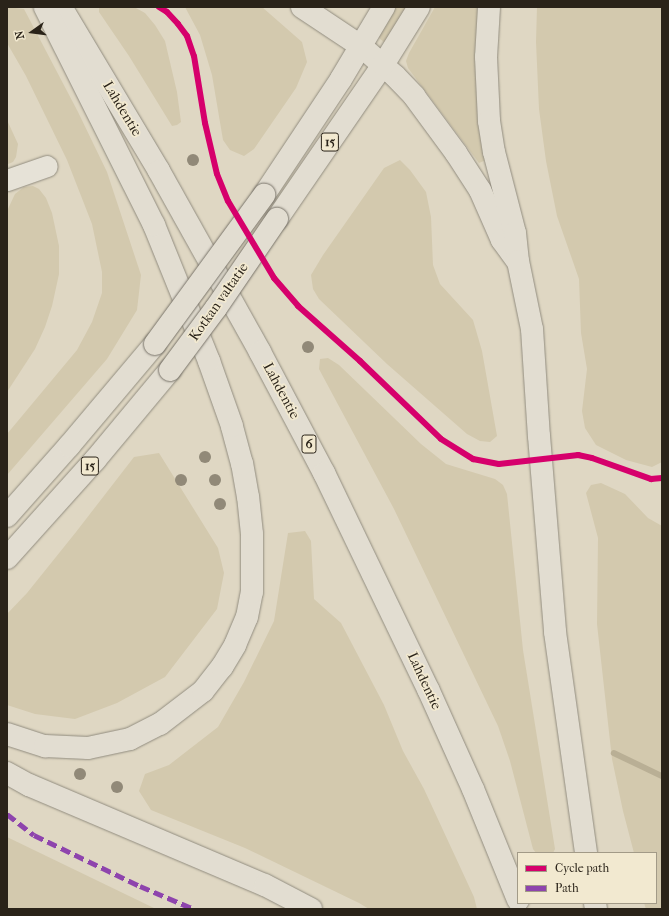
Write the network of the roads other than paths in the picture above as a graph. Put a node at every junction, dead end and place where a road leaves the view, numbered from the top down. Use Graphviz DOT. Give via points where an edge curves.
graph roads {
  1 [pos="45,7"];
  2 [pos="61,7"];
  3 [pos="302,7"];
  4 [pos="384,7"];
  5 [pos="419,7"];
  6 [pos="489,7"];
  7 [pos="362,47"];
  8 [pos="383,65"];
  9 [pos="47,166"];
  10 [pos="7,180"];
  11 [pos="518,262"];
  12 [pos="7,516"];
  13 [pos="7,558"];
  14 [pos="7,734"];
  15 [pos="7,773"];
  16 [pos="586,852"];
  17 [pos="517,897"];
  18 [pos="311,909"];
  1 -- 14 [label="highway" via="154,225 209,361 232,426 247,490 252,534 252,592 247,617 222,667 203,691 160,724 130,739 88,748 45,746"];
  2 -- 17 [label="highway, Lahdentie / 6" via="159,171 324,473 428,689 473,789"];
  3 -- 7 [label="highway"];
  4 -- 7 [label="highway, Kotkan valtatie / 15"];
  5 -- 8 [label="highway, Kotkan valtatie / 15"];
  6 -- 11 [label="highway" via="486,57 489,121 494,152 515,233"];
  7 -- 8 [label="highway"];
  7 -- 12 [label="highway, Kotkan valtatie / 15, bridge" via="264,195 155,344"];
  8 -- 11 [label="highway" via="414,96 456,152 480,190 502,240"];
  8 -- 13 [label="highway, Kotkan valtatie / 15, bridge" via="216,308 170,370 86,471"];
  9 -- 10 [label="lane"];
  11 -- 16 [label="highway" via="532,329 555,632"];
  15 -- 18 [label="highway" via="29,785 265,885"];
}
